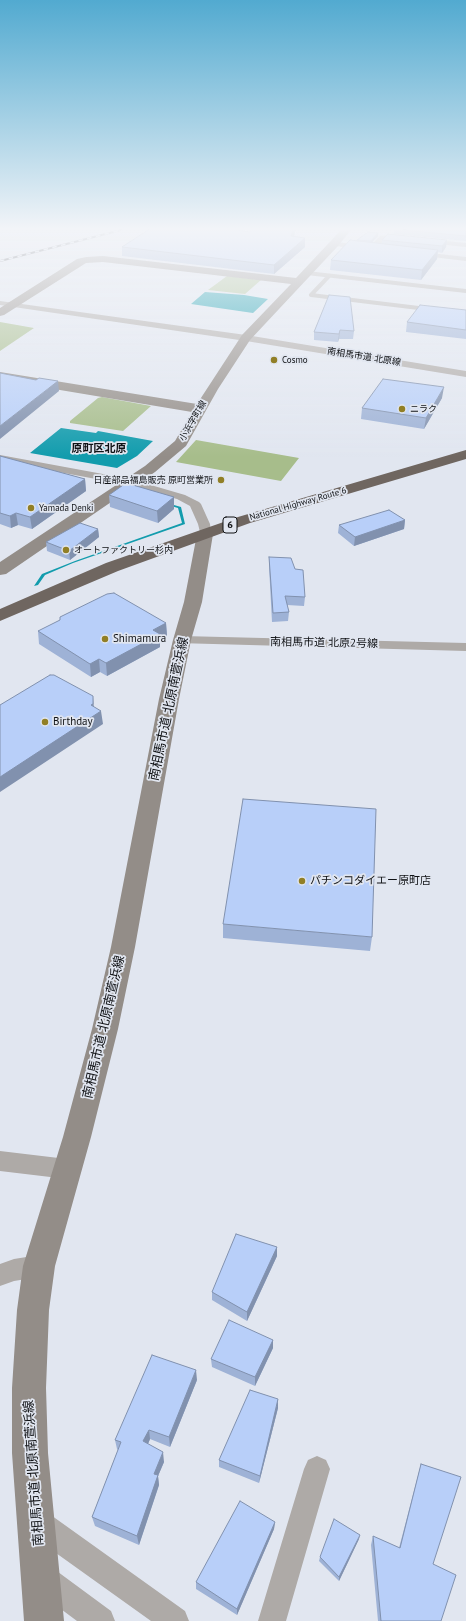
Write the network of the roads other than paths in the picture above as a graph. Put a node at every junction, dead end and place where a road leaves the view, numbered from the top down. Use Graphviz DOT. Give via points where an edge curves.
graph roads {
  1 [pos="12,306"];
  2 [pos="18,306"];
  3 [pos="277,306"];
  4 [pos="399,306"];
  5 [pos="435,310"];
  6 [pos="0,313"];
  7 [pos="246,338"];
  8 [pos="466,374"];
  9 [pos="0,376"];
  10 [pos="201,409"];
  11 [pos="466,454"];
  12 [pos="0,458"];
  13 [pos="130,482"];
  14 [pos="205,534"];
  15 [pos="0,570"];
  16 [pos="0,616"];
  17 [pos="182,640"];
  18 [pos="466,647"];
  19 [pos="0,1161"];
  20 [pos="67,1169"];
  21 [pos="39,1266"];
  22 [pos="0,1275"];
  23 [pos="317,1470"];
  24 [pos="37,1522"];
  25 [pos="40,1576"];
  26 [pos="44,1621"];
  27 [pos="101,1621"];
  28 [pos="175,1621"];
  29 [pos="272,1621"];
  1 -- 6 [label="street"];
  2 -- 7 [label="street, 南相馬市道 北原線"];
  3 -- 7 [label="street, 小浜字町線"];
  4 -- 5 [label="lane"];
  7 -- 8 [label="street, 南相馬市道 北原線"];
  7 -- 10 [label="street, 小浜字町線"];
  9 -- 10 [label="street"];
  10 -- 13 [label="street, 小浜字町線" via="181,442"];
  11 -- 14 [label="highway, National Highway Route 6 / 6"];
  12 -- 13 [label="street"];
  13 -- 14 [label="street, 南相馬市道 北原南萱浜線" via="181,497 195,504 204,524"];
  13 -- 15 [label="street, 小浜字町線"];
  14 -- 16 [label="highway, National Highway Route 6 / 6" via="112,567"];
  14 -- 17 [label="street, 南相馬市道 北原南萱浜線" via="193,602"];
  17 -- 18 [label="street, 南相馬市道 北原2号線"];
  17 -- 20 [label="street, 南相馬市道 北原南萱浜線" via="123,947 105,1029"];
  19 -- 20 [label="street"];
  20 -- 21 [label="street, 南相馬市道 北原南萱浜線"];
  21 -- 22 [label="street"];
  21 -- 24 [label="street, 南相馬市道 北原南萱浜線" via="33,1310 29,1388 30,1454"];
  23 -- 29 [label="street"];
  24 -- 25 [label="street, 南相馬市道 北原南萱浜線"];
  24 -- 28 [label="street"];
  25 -- 26 [label="street, 南相馬市道 北原南萱浜線"];
  25 -- 27 [label="street"];
}
